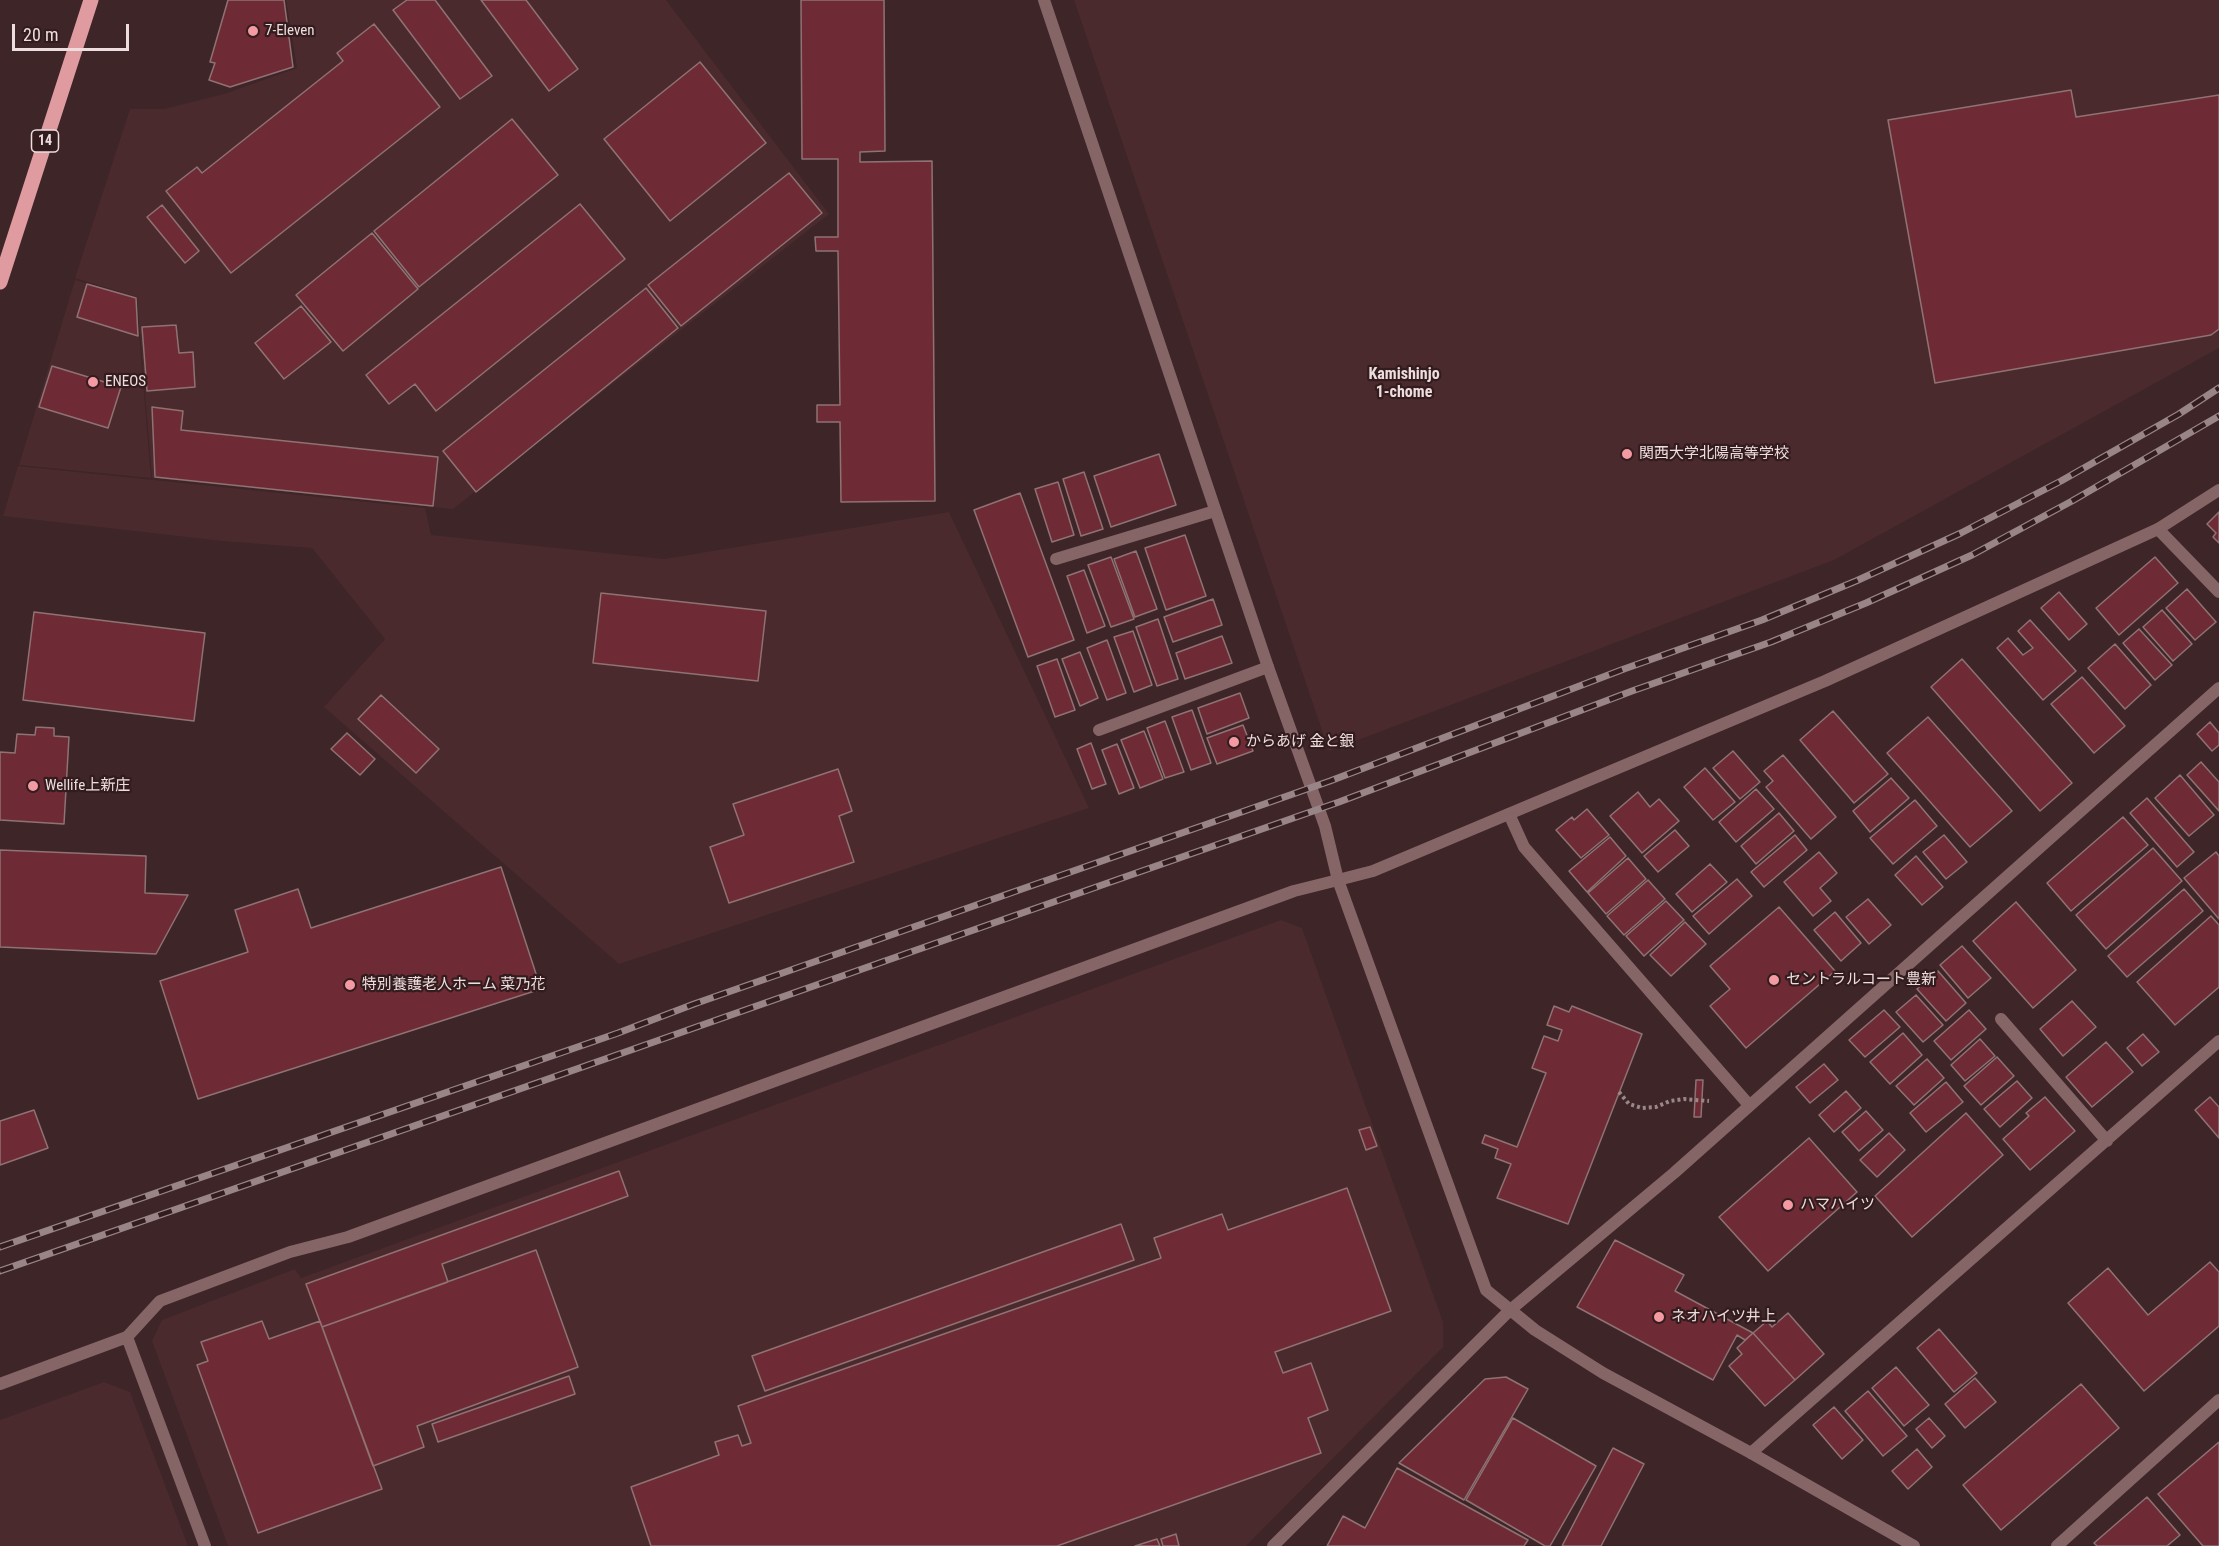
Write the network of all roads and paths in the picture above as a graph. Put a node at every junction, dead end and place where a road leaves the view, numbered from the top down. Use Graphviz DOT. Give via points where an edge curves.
graph roads {
  1 [pos="91,0"];
  2 [pos="1044,0"];
  3 [pos="0,282"];
  4 [pos="2219,490"];
  5 [pos="1215,511"];
  6 [pos="2158,529"];
  7 [pos="1056,560"];
  8 [pos="2219,592"];
  9 [pos="1268,667"];
  10 [pos="2219,688"];
  11 [pos="1099,730"];
  12 [pos="1509,814"];
  13 [pos="1338,880"];
  14 [pos="2001,1019"];
  15 [pos="2219,1041"];
  16 [pos="1619,1092"];
  17 [pos="1749,1105"];
  18 [pos="2108,1141"];
  19 [pos="1509,1311"];
  20 [pos="128,1337"];
  21 [pos="0,1384"];
  22 [pos="2219,1400"];
  23 [pos="1751,1453"];
  24 [pos="205,1546"];
  25 [pos="1273,1546"];
  26 [pos="1914,1546"];
  27 [pos="2056,1546"];
  1 -- 3 [label="main road, 14"];
  2 -- 5 [label="street"];
  4 -- 6 [label="street"];
  5 -- 7 [label="street"];
  5 -- 9 [label="street"];
  6 -- 8 [label="street"];
  6 -- 12 [label="street" via="1825,681"];
  9 -- 11 [label="street"];
  9 -- 13 [label="street" via="1325,826"];
  10 -- 17 [label="street"];
  12 -- 13 [label="street" via="1373,871"];
  12 -- 17 [label="street" via="1524,847"];
  13 -- 19 [label="street" via="1486,1290"];
  13 -- 20 [label="street" via="1294,891 348,1237 290,1252 160,1301"];
  14 -- 18 [label="street"];
  15 -- 18 [label="street"];
  16 -- 17 [label="path" via="1629,1104 1642,1108 1684,1099"];
  17 -- 19 [label="street"];
  18 -- 23 [label="street"];
  19 -- 23 [label="street" via="1603,1372"];
  19 -- 25 [label="street"];
  20 -- 21 [label="street"];
  20 -- 24 [label="street"];
  22 -- 27 [label="street"];
  23 -- 26 [label="street"];
}
